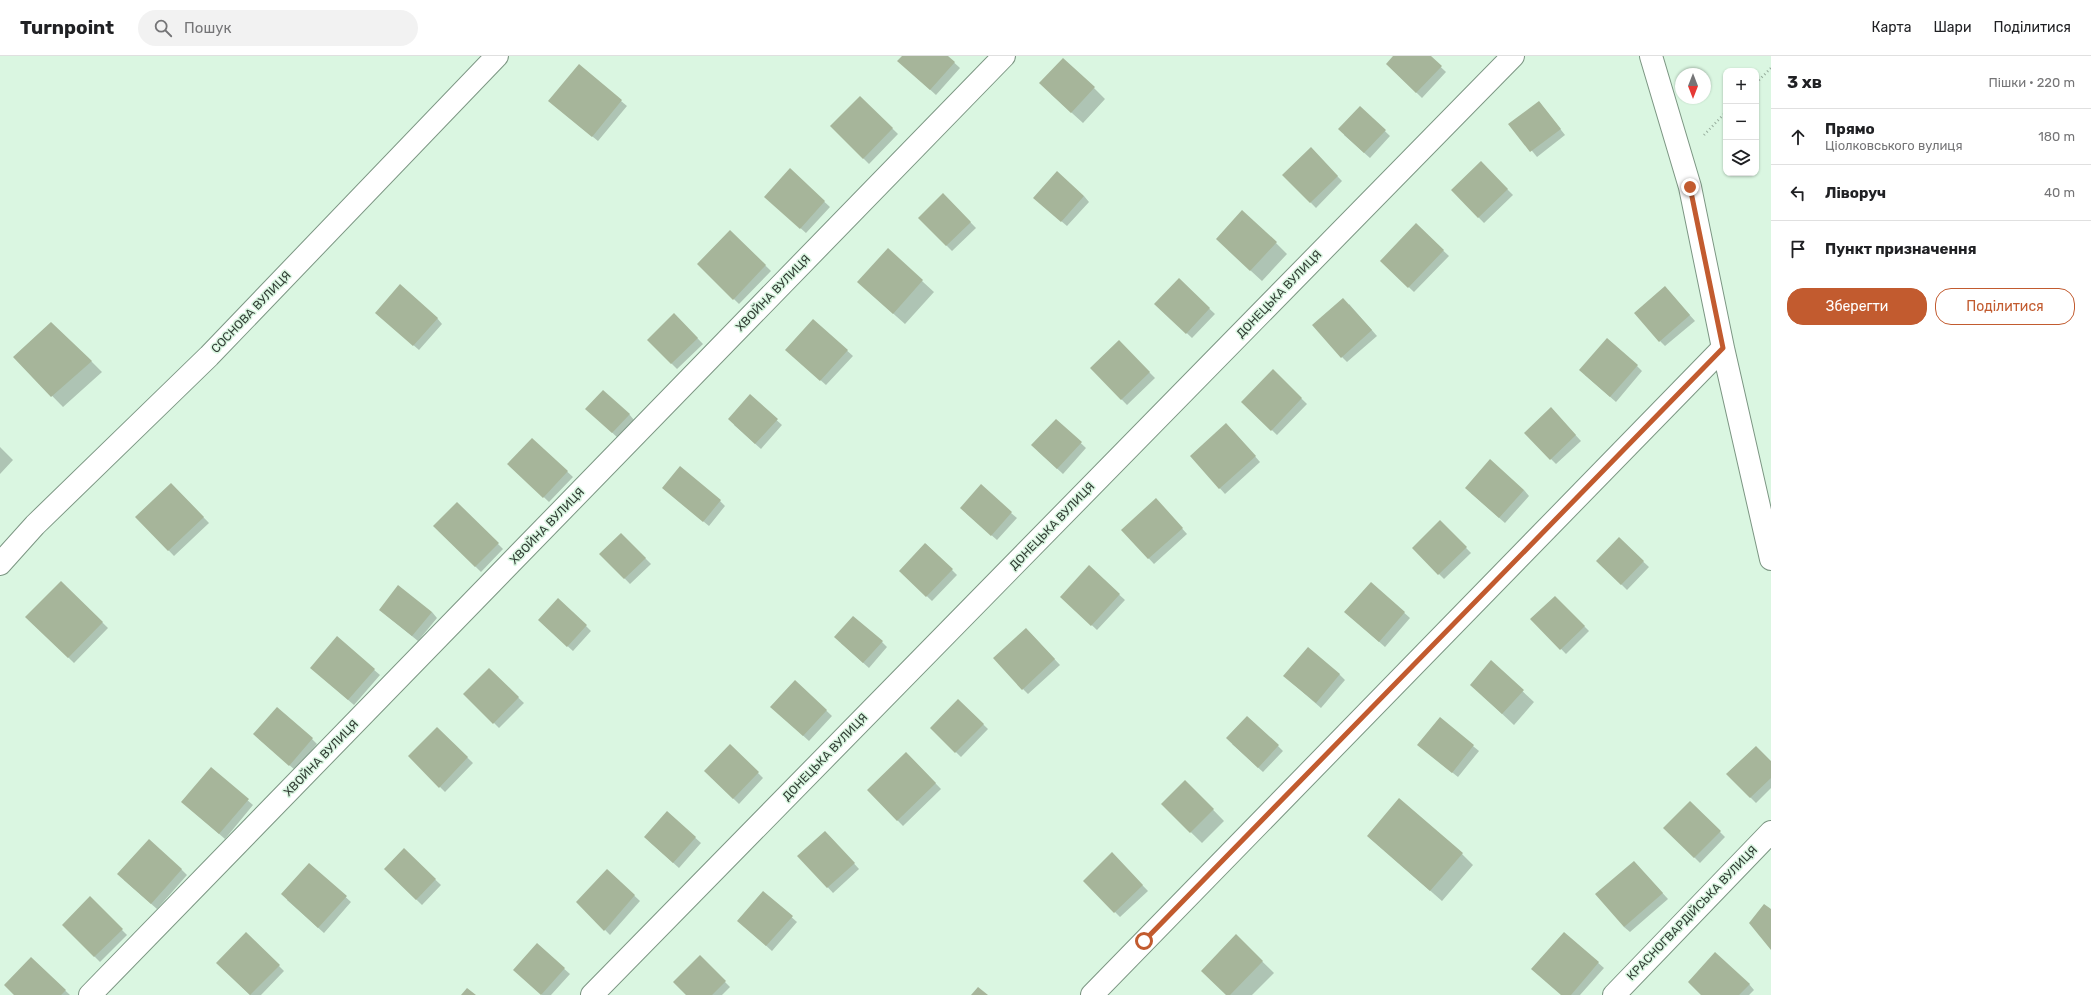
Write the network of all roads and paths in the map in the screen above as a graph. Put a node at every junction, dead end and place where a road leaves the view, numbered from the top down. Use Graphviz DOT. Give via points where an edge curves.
graph roads {
  1 [pos="497,56"];
  2 [pos="1004,56"];
  3 [pos="1513,56"];
  4 [pos="1651,56"];
  5 [pos="1771,68"];
  6 [pos="1759,80"];
  7 [pos="1723,348"];
  8 [pos="1771,559"];
  9 [pos="0,564"];
  10 [pos="1771,832"];
  11 [pos="90,995"];
  12 [pos="592,995"];
  13 [pos="1092,995"];
  14 [pos="1614,995"];
  1 -- 9 [label="street, СОСНОВА ВУЛИЦЯ" via="214,350 35,526"];
  2 -- 11 [label="street, ХВОЙНА ВУЛИЦЯ"];
  3 -- 12 [label="street, ДОНЕЦЬКА ВУЛИЦЯ"];
  4 -- 7 [label="street" via="1690,187"];
  5 -- 6 [label="path"];
  7 -- 8 [label="street"];
  7 -- 13 [label="street"];
  10 -- 14 [label="street, КРАСНОГВАРДІЙСЬКА ВУЛИЦЯ"];
}
